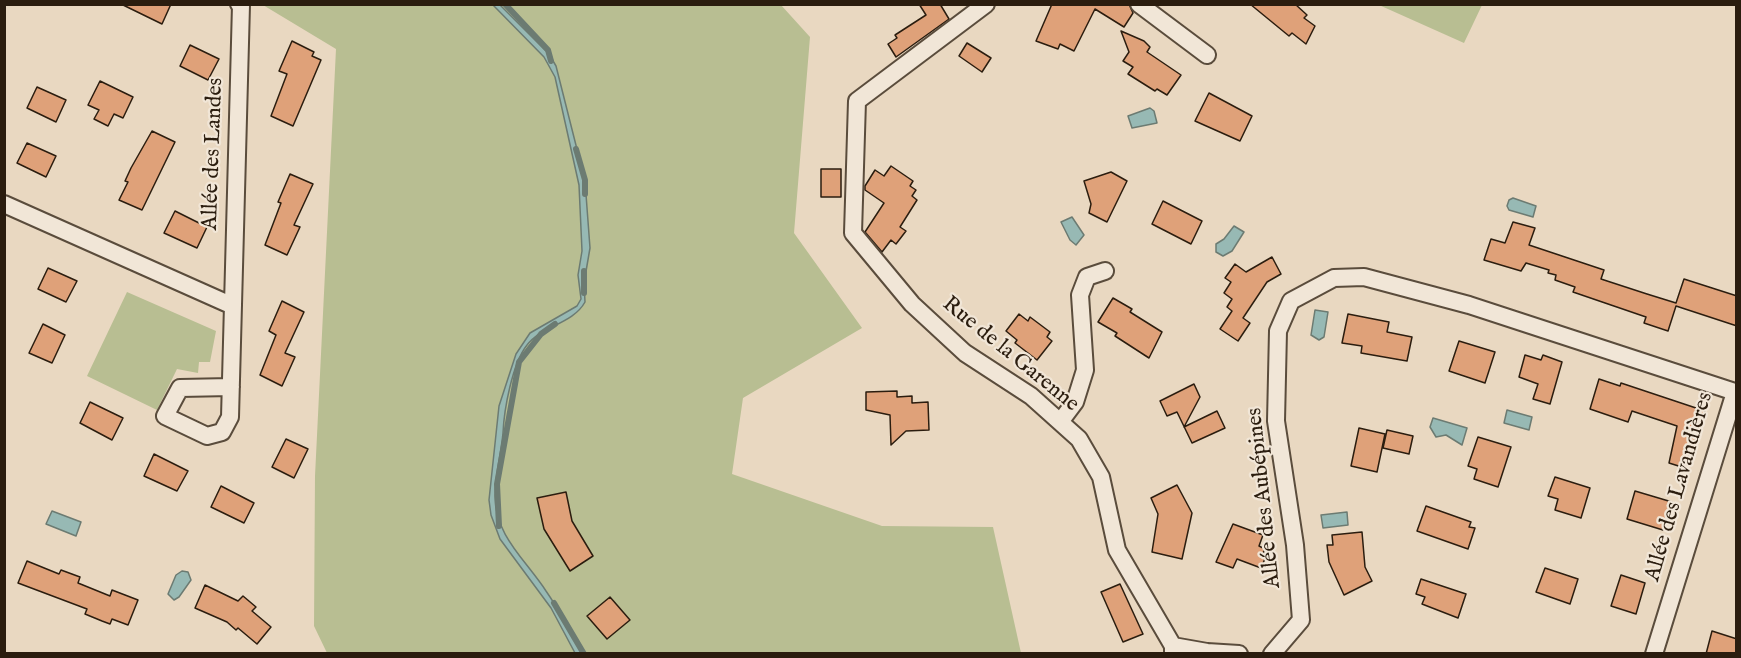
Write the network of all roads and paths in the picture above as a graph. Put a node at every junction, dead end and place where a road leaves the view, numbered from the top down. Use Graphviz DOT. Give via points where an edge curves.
graph roads {
  1 [pos="239,4"];
  2 [pos="986,4"];
  3 [pos="1139,4"];
  4 [pos="1207,55"];
  5 [pos="4,204"];
  6 [pos="1105,271"];
  7 [pos="1469,305"];
  8 [pos="233,306"];
  9 [pos="231,387"];
  10 [pos="1060,422"];
  11 [pos="1173,650"];
  12 [pos="1239,654"];
  13 [pos="1272,654"];
  14 [pos="1654,654"];
  1 -- 8 [label="street, Allée des Landes"];
  2 -- 10 [label="street, Rue de la Garenne" via="857,101 853,233 912,304 965,353 1031,396"];
  3 -- 4 [label="street"];
  5 -- 8 [label="street"];
  6 -- 10 [label="street" via="1087,277 1080,295 1085,370 1075,402"];
  7 -- 13 [label="street, Allée des Aubépines" via="1364,277 1334,278 1291,301 1278,331 1276,421 1295,545 1301,620"];
  7 -- 14 [label="street, Allée des Lavandières" via="1735,392"];
  8 -- 9 [label="street, Allée des Landes"];
  10 -- 11 [label="street, Rue de la Garenne" via="1079,439 1101,477 1116,550"];
  11 -- 12 [label="street"];
}
